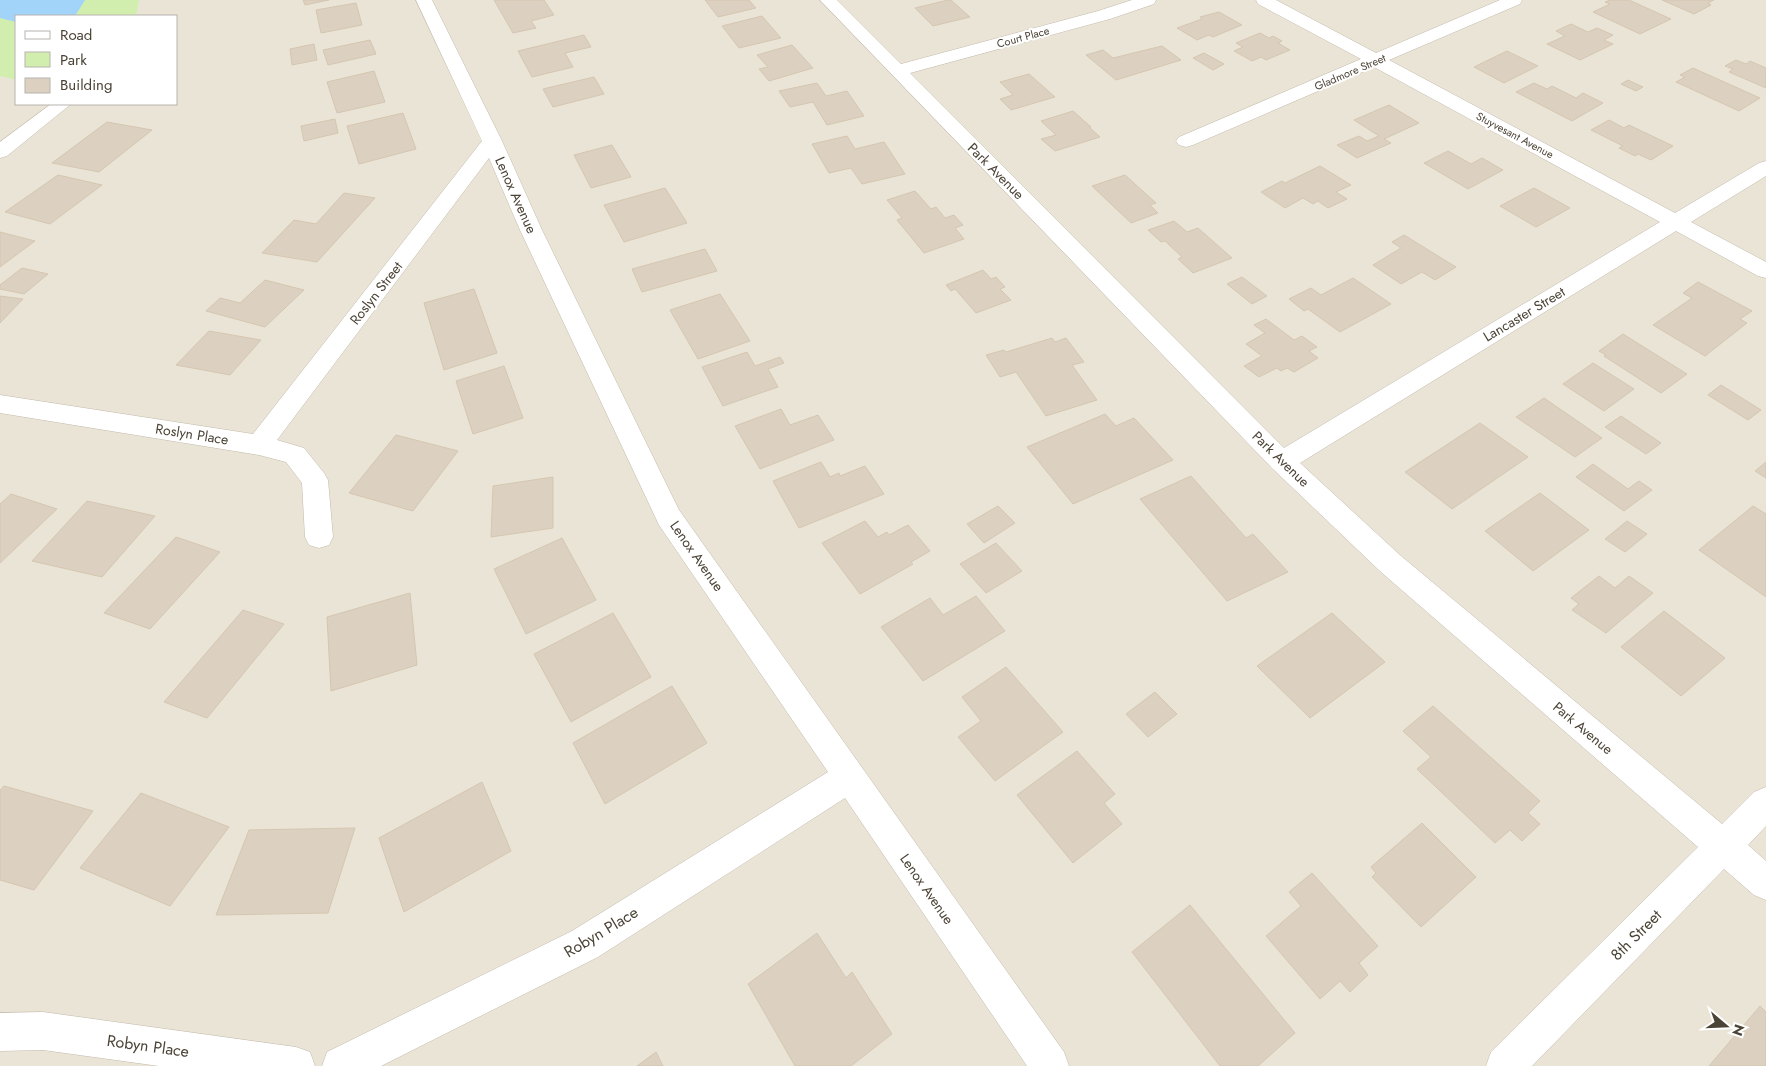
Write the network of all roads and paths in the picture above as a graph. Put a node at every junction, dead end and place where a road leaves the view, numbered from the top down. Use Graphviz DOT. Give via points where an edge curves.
graph roads {
  1 [pos="424,0"];
  2 [pos="828,0"];
  3 [pos="1148,0"];
  4 [pos="1264,0"];
  5 [pos="1514,0"];
  6 [pos="1377,60"];
  7 [pos="897,71"];
  8 [pos="61,105"];
  9 [pos="492,141"];
  10 [pos="1186,141"];
  11 [pos="0,152"];
  12 [pos="1766,167"];
  13 [pos="1676,222"];
  14 [pos="1766,271"];
  15 [pos="0,404"];
  16 [pos="259,444"];
  17 [pos="1282,462"];
  18 [pos="319,537"];
  19 [pos="849,776"];
  20 [pos="1766,803"];
  21 [pos="1723,846"];
  22 [pos="1766,883"];
  23 [pos="0,1032"];
  24 [pos="296,1066"];
  25 [pos="342,1066"];
  26 [pos="1050,1066"];
  27 [pos="1505,1066"];
  1 -- 9 [label="street, Lenox Avenue"];
  2 -- 7 [label="street, Park Avenue"];
  3 -- 7 [label="street, Court Place"];
  4 -- 6 [label="street, Stuyvesant Avenue"];
  5 -- 6 [label="street, Gladmore Street"];
  6 -- 10 [label="street, Gladmore Street"];
  6 -- 13 [label="street, Stuyvesant Avenue"];
  7 -- 17 [label="street, Park Avenue"];
  8 -- 11 [label="street"];
  9 -- 16 [label="street, Roslyn Street"];
  9 -- 19 [label="street, Lenox Avenue" via="531,230 669,517"];
  12 -- 13 [label="street, Lancaster Street"];
  13 -- 14 [label="street, Stuyvesant Avenue"];
  13 -- 17 [label="street, Lancaster Street"];
  15 -- 16 [label="street, Roslyn Place"];
  16 -- 18 [label="street, Roslyn Place" via="295,455 315,480"];
  17 -- 21 [label="street, Park Avenue" via="1391,564"];
  19 -- 25 [label="street, Robyn Place" via="585,944"];
  19 -- 26 [label="street, Lenox Avenue"];
  20 -- 21 [label="street, 8th Street"];
  21 -- 22 [label="street, Park Avenue"];
  21 -- 27 [label="street, 8th Street"];
  23 -- 24 [label="street, Robyn Place" via="43,1031"];
}
